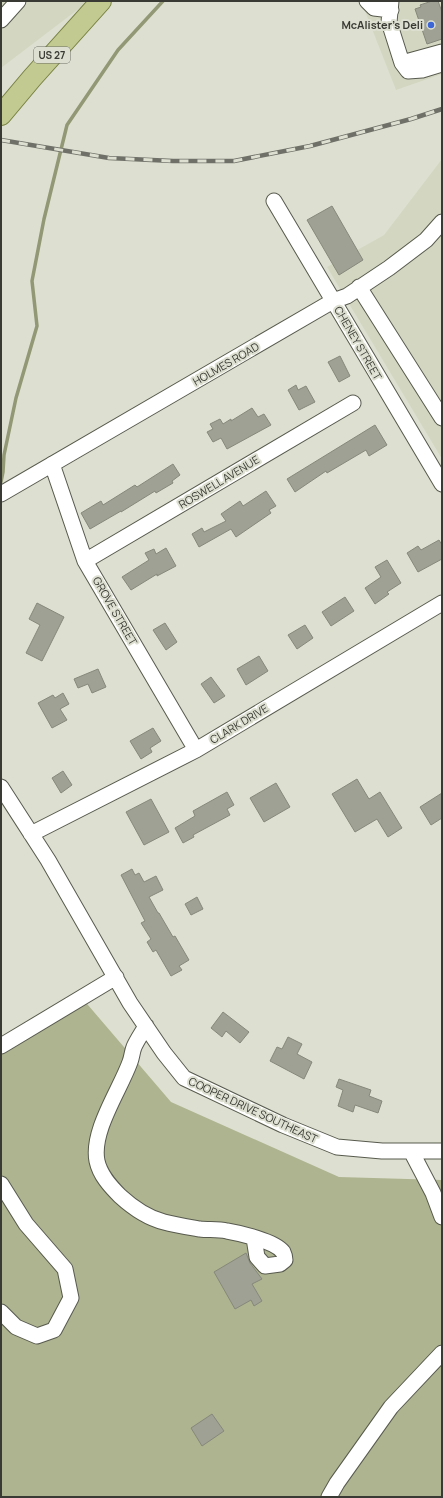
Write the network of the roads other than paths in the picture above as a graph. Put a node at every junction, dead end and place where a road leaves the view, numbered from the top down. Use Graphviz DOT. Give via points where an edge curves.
graph roads {
  1 [pos="18,1"];
  2 [pos="101,1"];
  3 [pos="367,1"];
  4 [pos="391,6"];
  5 [pos="1,20"];
  6 [pos="442,52"];
  7 [pos="402,63"];
  8 [pos="442,64"];
  9 [pos="3,112"];
  10 [pos="274,201"];
  11 [pos="442,222"];
  12 [pos="359,287"];
  13 [pos="333,302"];
  14 [pos="353,403"];
  15 [pos="442,418"];
  16 [pos="52,464"];
  17 [pos="442,484"];
  18 [pos="1,494"];
  19 [pos="85,561"];
  20 [pos="442,603"];
  21 [pos="196,750"];
  22 [pos="1,787"];
  23 [pos="31,834"];
  24 [pos="116,978"];
  25 [pos="146,1026"];
  26 [pos="1,1046"];
  27 [pos="411,1151"];
  28 [pos="442,1151"];
  29 [pos="1,1184"];
  30 [pos="442,1217"];
  31 [pos="254,1238"];
  32 [pos="1,1312"];
  33 [pos="442,1353"];
  34 [pos="329,1497"];
  1 -- 5 [label="street"];
  2 -- 9 [label="main road, US 27"];
  3 -- 4 [label="street" via="374,8"];
  4 -- 7 [label="street" via="389,22"];
  6 -- 7 [label="street"];
  7 -- 8 [label="street" via="408,71"];
  10 -- 13 [label="street, CHENEY STREET"];
  11 -- 12 [label="street, HOLMES ROAD" via="426,240"];
  12 -- 13 [label="street, HOLMES ROAD"];
  12 -- 15 [label="street"];
  13 -- 16 [label="street, HOLMES ROAD"];
  13 -- 17 [label="street, CHENEY STREET"];
  14 -- 19 [label="street, ROSWELL AVENUE"];
  16 -- 18 [label="street, HOLMES ROAD"];
  16 -- 19 [label="street, GROVE STREET"];
  19 -- 21 [label="street, GROVE STREET"];
  20 -- 21 [label="street, CLARK DRIVE"];
  21 -- 23 [label="street, CLARK DRIVE"];
  22 -- 23 [label="street, COOPER DRIVE SOUTHEAST"];
  23 -- 24 [label="street, COOPER DRIVE SOUTHEAST"];
  24 -- 25 [label="street, COOPER DRIVE SOUTHEAST"];
  24 -- 26 [label="street"];
  25 -- 27 [label="street, COOPER DRIVE SOUTHEAST" via="184,1078 283,1126 337,1147"];
  25 -- 31 [label="street" via="134,1048 99,1136 97,1161 108,1185 126,1201 162,1221"];
  27 -- 28 [label="street, COOPER DRIVE SOUTHEAST"];
  27 -- 30 [label="street" via="433,1193"];
  29 -- 32 [label="street" via="26,1224 65,1269 71,1298 54,1330 37,1336 16,1327"];
  33 -- 34 [label="street" via="391,1407"];
}
